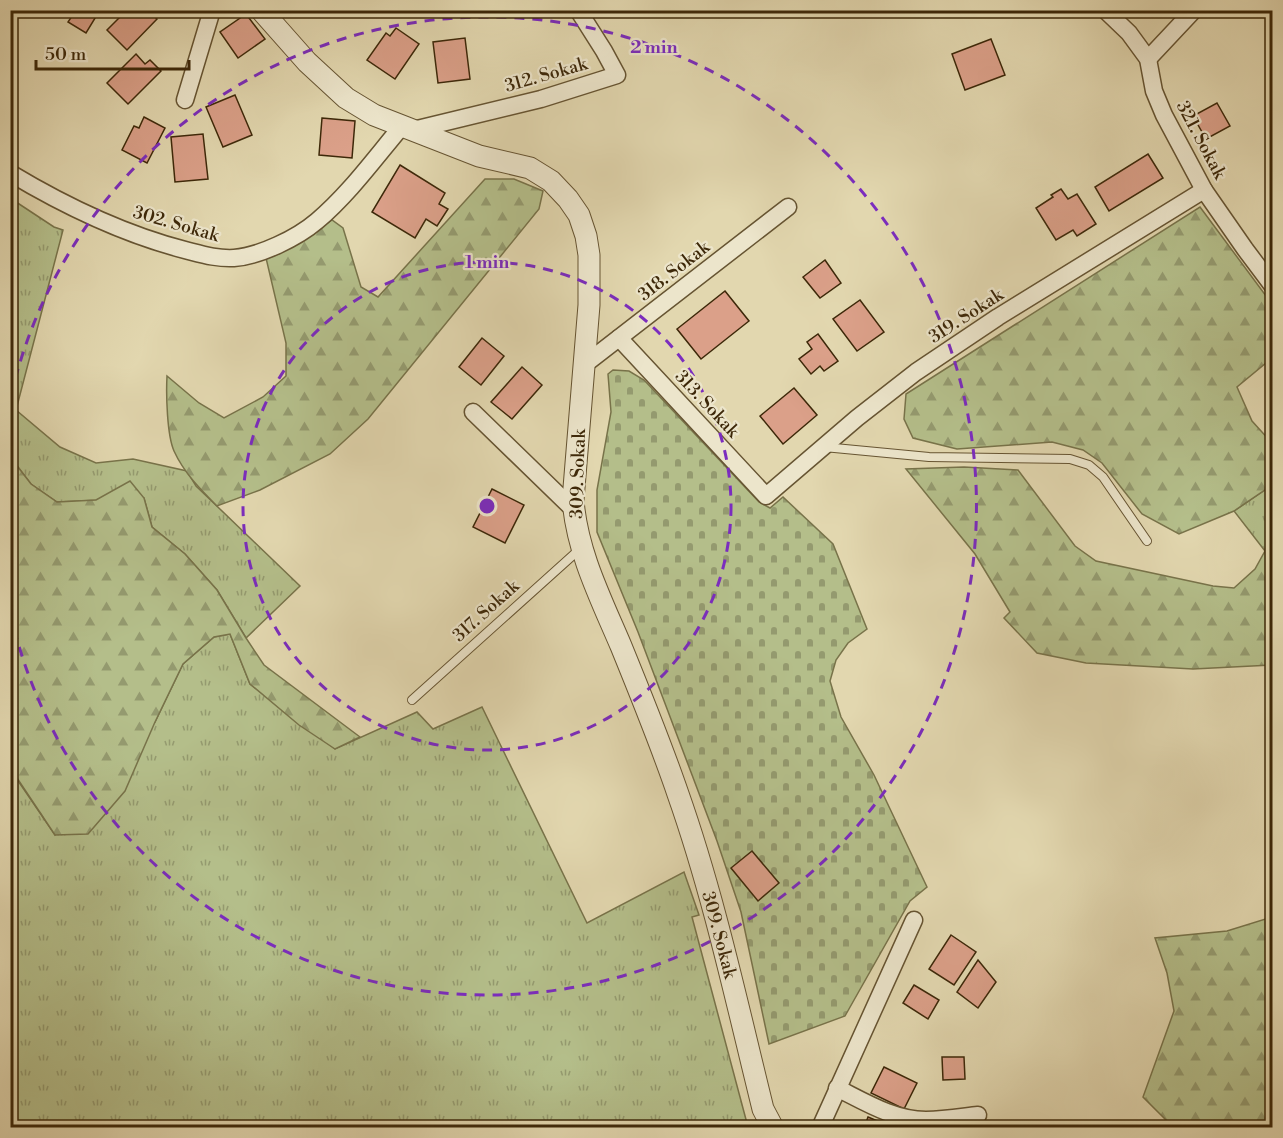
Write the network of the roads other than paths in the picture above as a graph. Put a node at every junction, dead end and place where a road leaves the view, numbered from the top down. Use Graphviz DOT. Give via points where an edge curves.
graph roads {
  1 [pos="212,10"];
  2 [pos="261,10"];
  3 [pos="578,10"];
  4 [pos="1105,10"];
  5 [pos="1194,10"];
  6 [pos="1148,59"];
  7 [pos="185,100"];
  8 [pos="408,128"];
  9 [pos="10,173"];
  10 [pos="1204,190"];
  11 [pos="788,207"];
  12 [pos="1272,285"];
  13 [pos="619,338"];
  14 [pos="584,365"];
  15 [pos="473,412"];
  16 [pos="823,447"];
  17 [pos="766,496"];
  18 [pos="574,510"];
  19 [pos="1146,541"];
  20 [pos="581,547"];
  21 [pos="412,700"];
  22 [pos="914,920"];
  23 [pos="837,1088"];
  24 [pos="978,1115"];
  25 [pos="766,1121"];
  26 [pos="820,1128"];
  1 -- 7 [label="street"];
  2 -- 8 [label="street, 309. Sokak" via="307,62 346,98 374,115"];
  3 -- 8 [label="street, 312. Sokak" via="616,75 541,99"];
  4 -- 6 [label="street, 321. Sokak"];
  5 -- 6 [label="street"];
  6 -- 10 [label="street, 321. Sokak" via="1154,91 1164,115"];
  8 -- 9 [label="street, 302. Sokak" via="316,222 278,244 236,258 214,257 167,245 111,226"];
  8 -- 14 [label="street, 309. Sokak" via="479,156 530,168 551,181 568,199 579,215 589,255"];
  10 -- 12 [label="street, 321. Sokak"];
  10 -- 16 [label="street, 319. Sokak" via="916,372"];
  11 -- 13 [label="street, 318. Sokak"];
  13 -- 14 [label="street, 318. Sokak"];
  13 -- 17 [label="street, 313. Sokak"];
  14 -- 18 [label="street, 309. Sokak"];
  15 -- 18 [label="street"];
  16 -- 17 [label="street, 319. Sokak"];
  16 -- 19 [label="lane" via="929,457 1070,459 1089,465 1103,477"];
  18 -- 20 [label="street, 309. Sokak"];
  20 -- 21 [label="lane, 317. Sokak"];
  20 -- 25 [label="street, 309. Sokak" via="679,795 715,917"];
  22 -- 23 [label="street"];
  23 -- 24 [label="street" via="903,1117 925,1120"];
  23 -- 26 [label="street"];
}
